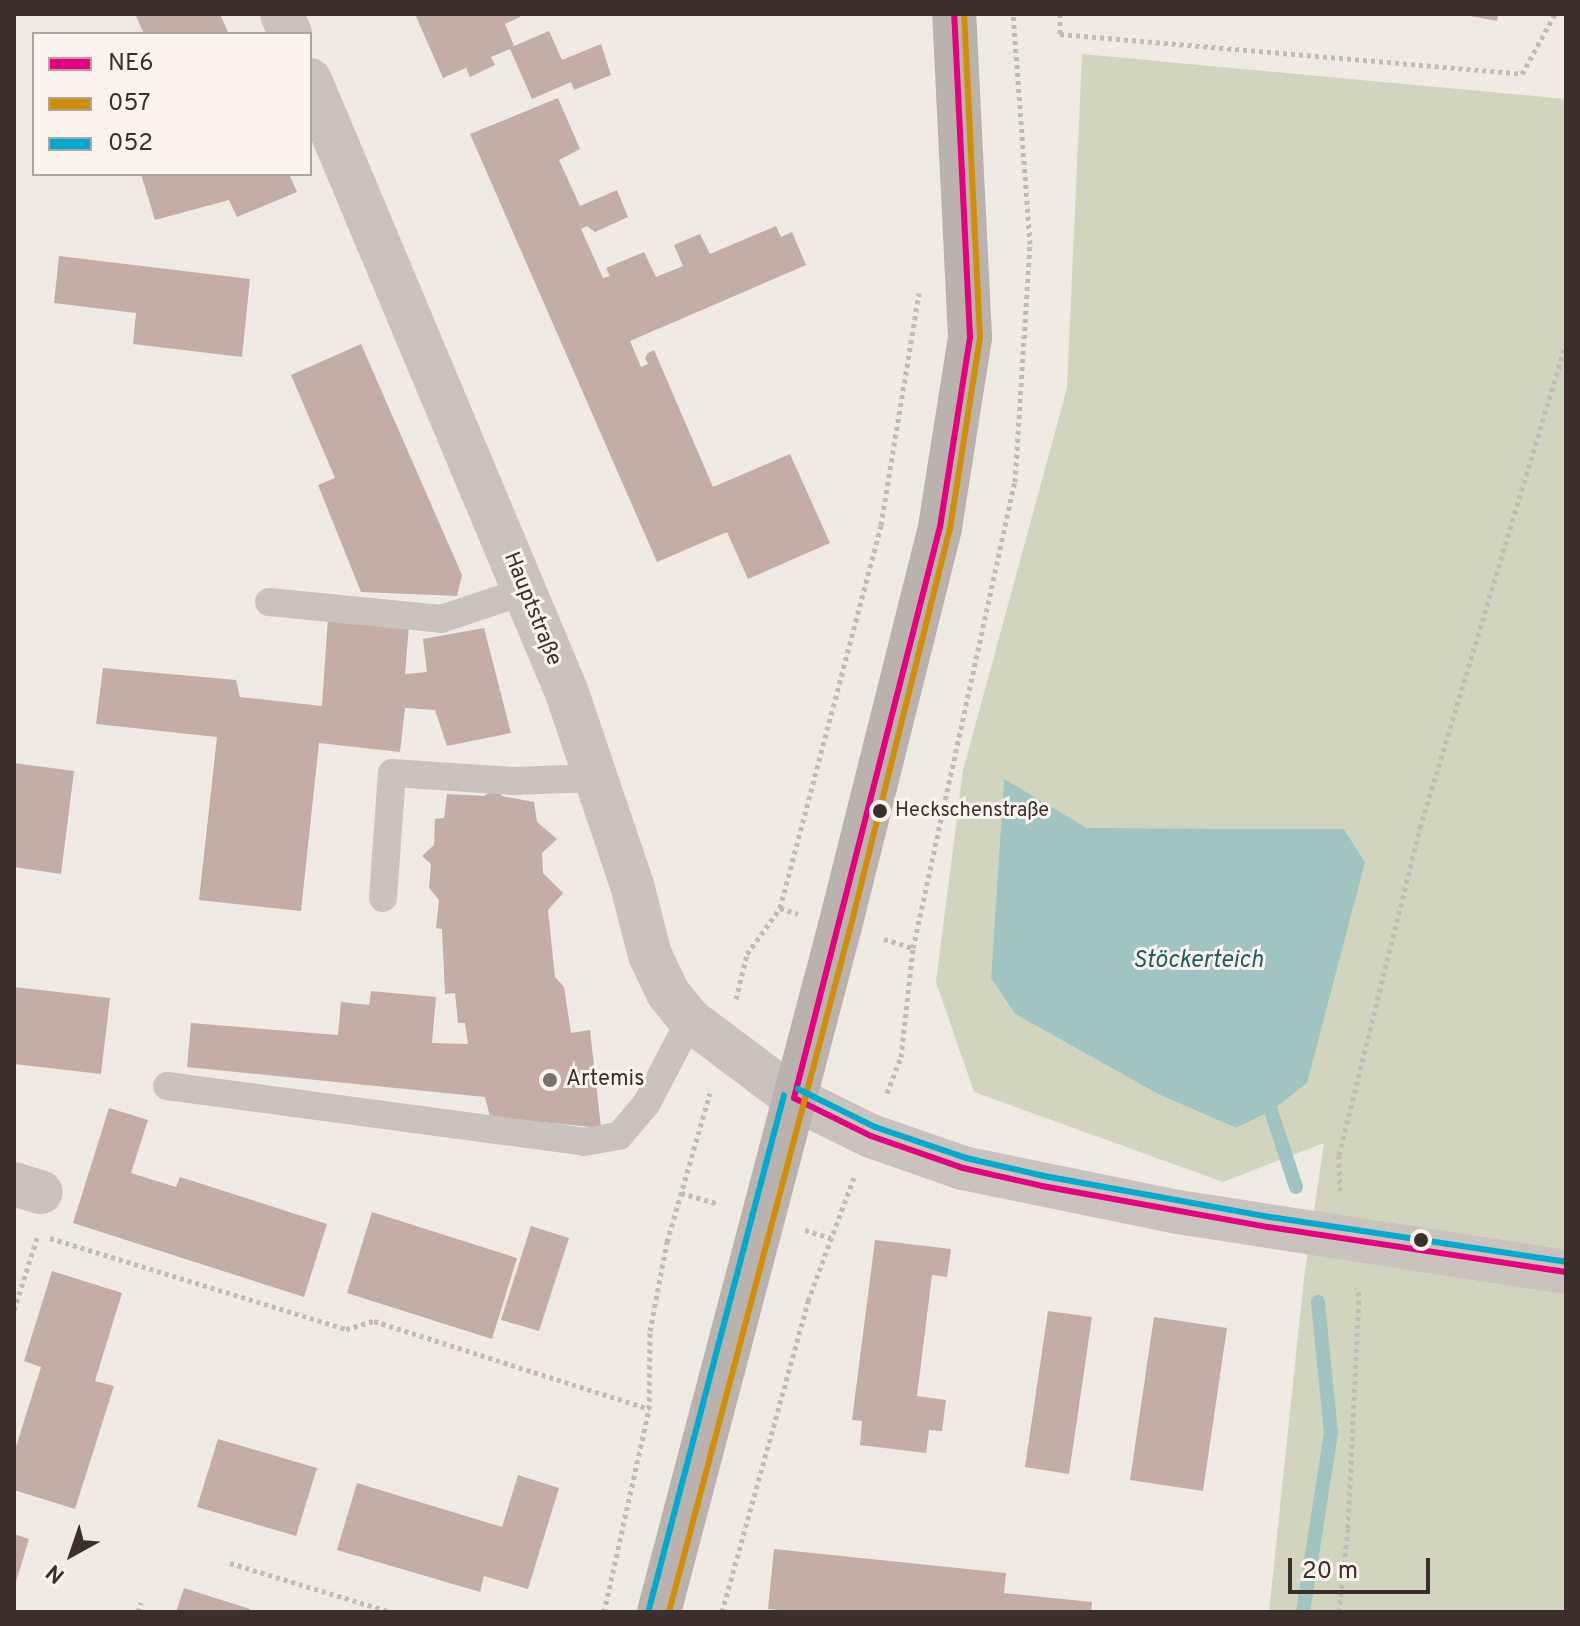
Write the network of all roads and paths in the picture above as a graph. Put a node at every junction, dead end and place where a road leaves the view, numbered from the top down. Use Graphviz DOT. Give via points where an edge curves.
graph roads {
  1 [pos="954,14"];
  2 [pos="1013,14"];
  3 [pos="1060,14"];
  4 [pos="1555,14"];
  5 [pos="312,85"];
  6 [pos="919,289"];
  7 [pos="1566,343"];
  8 [pos="525,591"];
  9 [pos="269,602"];
  10 [pos="597,778"];
  11 [pos="383,898"];
  12 [pos="690,1020"];
  13 [pos="723,1048"];
  14 [pos="167,1086"];
  15 [pos="794,1098"];
  16 [pos="871,1136"];
  17 [pos="31,1204"];
  18 [pos="1341,1237"];
  19 [pos="1566,1272"];
  20 [pos="14,1310"];
  21 [pos="649,1409"];
  22 [pos="230,1563"];
  23 [pos="141,1602"];
  24 [pos="138,1612"];
  25 [pos="391,1612"];
  26 [pos="604,1612"];
  27 [pos="659,1612"];
  28 [pos="722,1612"];
  29 [pos="1339,1612"];
  1 -- 15 [label="main road" via="970,337 940,527"];
  2 -- 16 [label="path" via="1030,244 1015,482 913,948 901,1057"];
  3 -- 4 [label="path" via="1060,34 1522,74"];
  5 -- 8 [label="street, Hauptstraße"];
  6 -- 13 [label="path" via="881,525 780,908 747,954"];
  7 -- 18 [label="path" via="1420,828 1339,1155"];
  8 -- 9 [label="lane" via="441,619"];
  8 -- 10 [label="street, Hauptstraße"];
  10 -- 11 [label="lane" via="512,781 392,773"];
  10 -- 12 [label="street, Hauptstraße" via="650,955 668,993"];
  12 -- 13 [label="street, Hauptstraße"];
  12 -- 14 [label="lane" via="647,1103 619,1136 584,1142"];
  13 -- 15 [label="street, Hauptstraße"];
  13 -- 21 [label="path" via="667,1242 650,1331"];
  15 -- 16 [label="street, Hauptstraße"];
  15 -- 27 [label="main road"];
  16 -- 18 [label="street, Hauptstraße" via="963,1168 1042,1186"];
  16 -- 28 [label="path" via="808,1301"];
  17 -- 20 [label="path"];
  17 -- 21 [label="path" via="346,1329 374,1321"];
  18 -- 19 [label="street, Hauptstraße"];
  18 -- 29 [label="path" via="1359,1296"];
  21 -- 26 [label="path"];
  22 -- 25 [label="path"];
  23 -- 24 [label="path"];
}
